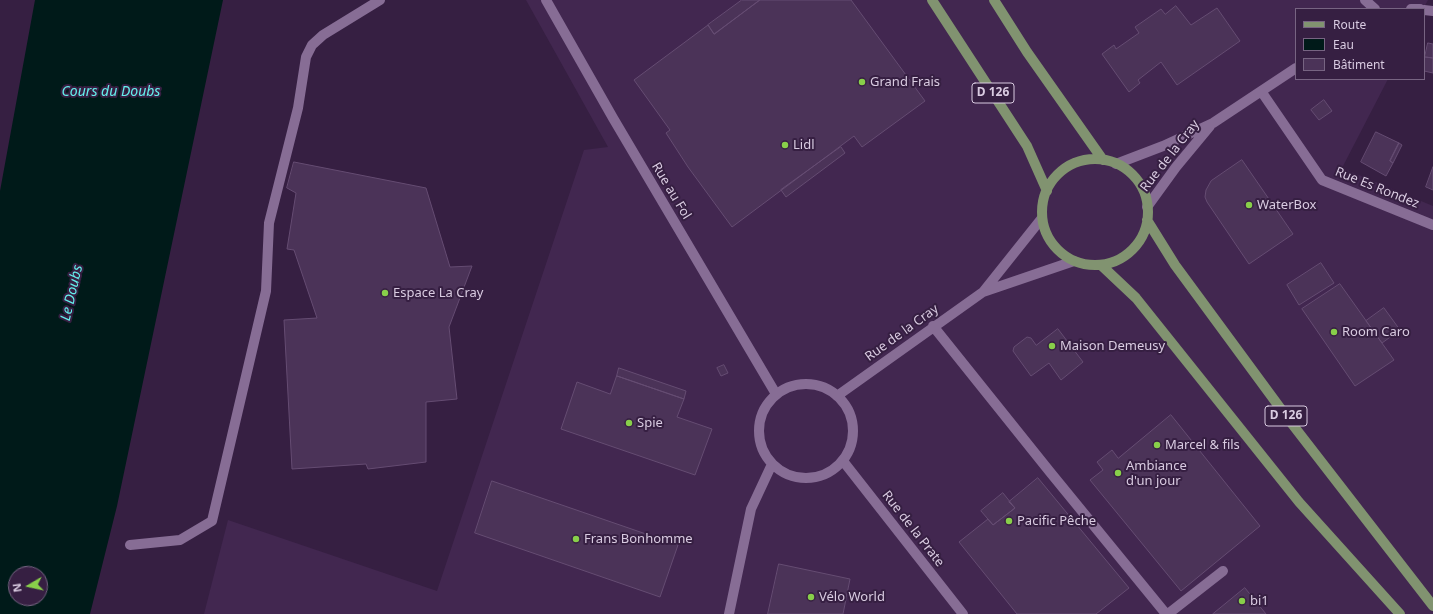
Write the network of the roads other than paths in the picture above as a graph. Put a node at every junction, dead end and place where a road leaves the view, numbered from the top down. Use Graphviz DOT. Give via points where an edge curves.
graph roads {
  1 [pos="380,0"];
  2 [pos="546,0"];
  3 [pos="932,0"];
  4 [pos="994,0"];
  5 [pos="1365,0"];
  6 [pos="1374,8"];
  7 [pos="1295,69"];
  8 [pos="1261,91"];
  9 [pos="1213,123"];
  10 [pos="1103,160"];
  11 [pos="1116,164"];
  12 [pos="1046,191"];
  13 [pos="1147,207"];
  14 [pos="1042,218"];
  15 [pos="1147,220"];
  16 [pos="1433,225"];
  17 [pos="1074,261"];
  18 [pos="1101,265"];
  19 [pos="983,292"];
  20 [pos="933,326"];
  21 [pos="776,394"];
  22 [pos="837,396"];
  23 [pos="842,461"];
  24 [pos="772,464"];
  25 [pos="130,545"];
  26 [pos="1223,571"];
  27 [pos="1433,606"];
  28 [pos="729,614"];
  29 [pos="963,614"];
  30 [pos="1167,614"];
  31 [pos="1400,614"];
  1 -- 25 [label="street" via="323,35 312,45 306,57 298,108 269,223 266,291 212,521 180,540"];
  2 -- 21 [label="street, Rue au Fol" via="612,118"];
  3 -- 12 [label="main road, D 126" via="1027,146"];
  4 -- 10 [label="main road" via="1027,52"];
  5 -- 6 [label="street"];
  7 -- 8 [label="street, Rue de la Cray"];
  8 -- 9 [label="street, Rue de la Cray"];
  8 -- 16 [label="street, Rue Es Rondez" via="1322,180"];
  9 -- 11 [label="street, Rue de la Cray"];
  9 -- 13 [label="street, Rue de la Cray"];
  10 -- 11 [label="main road"];
  10 -- 12 [label="main road" via="1076,163 1054,179"];
  11 -- 13 [label="main road" via="1138,181"];
  12 -- 14 [label="main road"];
  13 -- 15 [label="main road"];
  14 -- 17 [label="main road" via="1052,244"];
  14 -- 19 [label="street, Rue de la Cray"];
  15 -- 18 [label="main road" via="1136,246 1114,262"];
  15 -- 27 [label="main road, D 126" via="1175,266 1289,420"];
  17 -- 18 [label="main road" via="1087,265"];
  17 -- 19 [label="street, Rue de la Cray"];
  18 -- 31 [label="main road" via="1136,298 1299,502"];
  19 -- 20 [label="street, Rue de la Cray"];
  20 -- 22 [label="street, Rue de la Cray"];
  20 -- 30 [label="street"];
  21 -- 22 [label="street" via="800,384 814,385"];
  21 -- 24 [label="street" via="766,406 760,420 759,436"];
  22 -- 23 [label="street" via="849,414 853,434"];
  23 -- 24 [label="street" via="831,471 816,477 800,478 785,473"];
  23 -- 29 [label="street, Rue de la Prate"];
  24 -- 28 [label="street" via="751,509"];
  26 -- 30 [label="street"];
}
